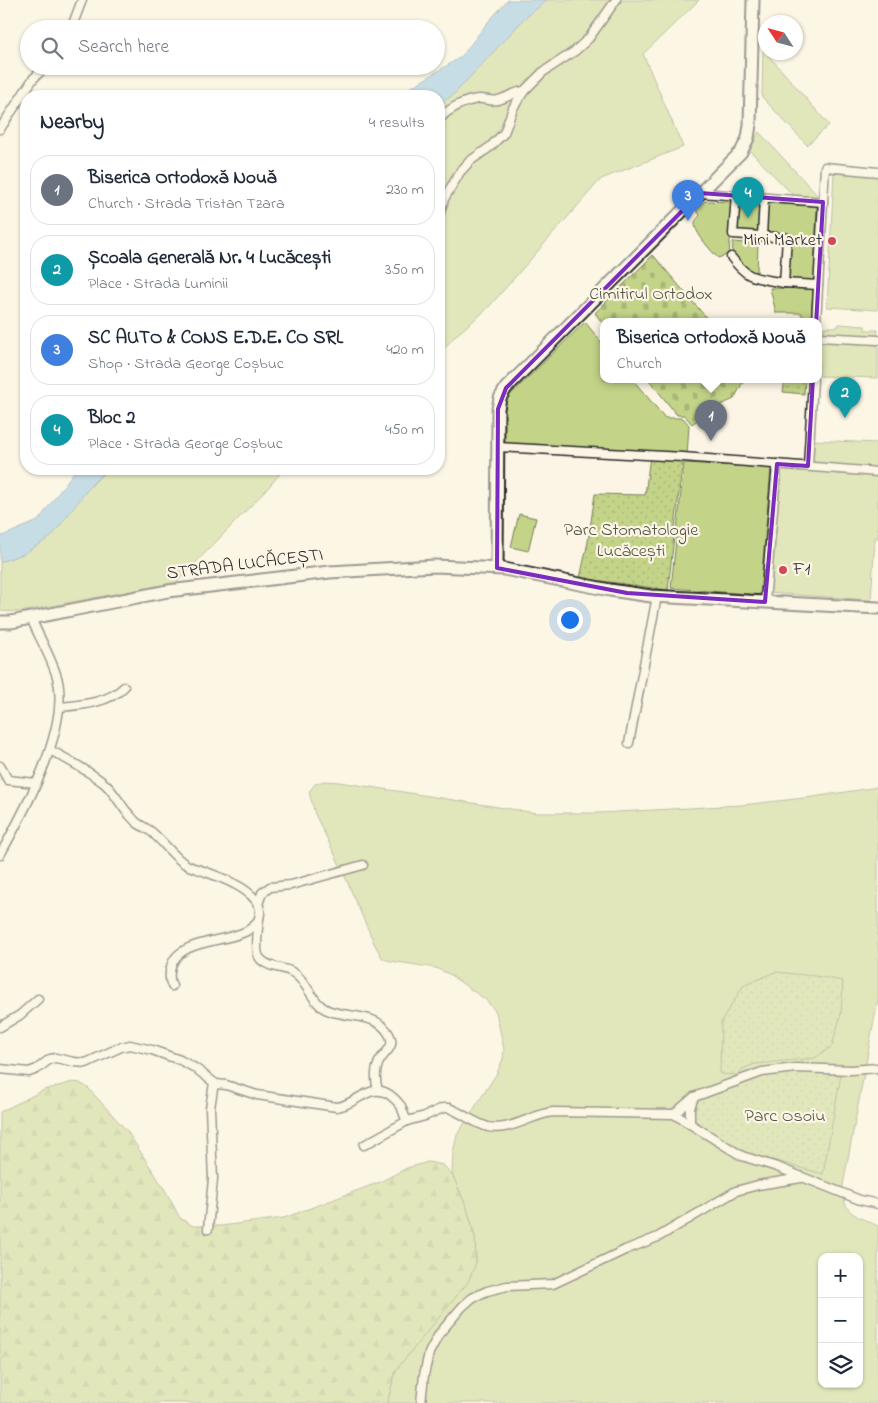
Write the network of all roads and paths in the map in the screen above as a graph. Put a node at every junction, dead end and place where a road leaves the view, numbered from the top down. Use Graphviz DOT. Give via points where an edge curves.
graph roads {
  1 [pos="82,0"];
  2 [pos="616,0"];
  3 [pos="753,0"];
  4 [pos="74,20"];
  5 [pos="37,75"];
  6 [pos="26,90"];
  7 [pos="524,91"];
  8 [pos="20,99"];
  9 [pos="445,114"];
  10 [pos="0,129"];
  11 [pos="878,172"];
  12 [pos="700,193"];
  13 [pos="736,196"];
  14 [pos="445,197"];
  15 [pos="764,198"];
  16 [pos="823,202"];
  17 [pos="762,236"];
  18 [pos="731,257"];
  19 [pos="784,283"];
  20 [pos="818,285"];
  21 [pos="816,318"];
  22 [pos="822,337"];
  23 [pos="878,340"];
  24 [pos="813,383"];
  25 [pos="498,447"];
  26 [pos="777,464"];
  27 [pos="808,466"];
  28 [pos="878,472"];
  29 [pos="497,568"];
  30 [pos="657,596"];
  31 [pos="765,602"];
  32 [pos="878,608"];
  33 [pos="31,618"];
  34 [pos="0,622"];
  35 [pos="124,687"];
  36 [pos="60,707"];
  37 [pos="629,743"];
  38 [pos="50,750"];
  39 [pos="0,766"];
  40 [pos="36,783"];
  41 [pos="0,855"];
  42 [pos="363,865"];
  43 [pos="258,904"];
  44 [pos="259,917"];
  45 [pos="172,986"];
  46 [pos="38,999"];
  47 [pos="0,1026"];
  48 [pos="0,1068"];
  49 [pos="878,1068"];
  50 [pos="214,1083"];
  51 [pos="378,1090"];
  52 [pos="694,1097"];
  53 [pos="674,1114"];
  54 [pos="407,1121"];
  55 [pos="690,1124"];
  56 [pos="364,1145"];
  57 [pos="801,1178"];
  58 [pos="878,1204"];
  59 [pos="208,1229"];
  60 [pos="421,1403"];
  1 -- 4 [label="street"];
  2 -- 7 [label="street" via="589,38 542,72"];
  3 -- 12 [label="main road" via="748,138 740,152"];
  5 -- 6 [label="street"];
  7 -- 9 [label="street" via="494,101 468,101"];
  7 -- 14 [label="street" via="513,108 504,134 470,161"];
  8 -- 10 [label="street"];
  11 -- 16 [label="street" via="825,168"];
  12 -- 13 [label="street"];
  12 -- 25 [label="main road" via="506,388 498,409"];
  13 -- 15 [label="street"];
  13 -- 17 [label="street" via="733,234"];
  15 -- 16 [label="street"];
  15 -- 17 [label="street"];
  16 -- 20 [label="street"];
  17 -- 19 [label="street" via="787,238"];
  18 -- 19 [label="street" via="754,278"];
  19 -- 20 [label="street"];
  20 -- 21 [label="street"];
  22 -- 23 [label="street"];
  24 -- 27 [label="street"];
  25 -- 26 [label="street"];
  25 -- 29 [label="main road"];
  26 -- 27 [label="street"];
  26 -- 31 [label="street"];
  27 -- 28 [label="street"];
  29 -- 30 [label="main road, STRADA LUCĂCEȘTI"];
  29 -- 33 [label="main road, STRADA LUCĂCEȘTI" via="435,566 320,573 168,591"];
  30 -- 31 [label="main road, STRADA LUCĂCEȘTI"];
  30 -- 37 [label="street"];
  31 -- 32 [label="main road, STRADA LUCĂCEȘTI"];
  33 -- 34 [label="main road, STRADA LUCĂCEȘTI"];
  33 -- 36 [label="street" via="57,677"];
  35 -- 36 [label="street" via="110,697"];
  36 -- 38 [label="street"];
  38 -- 40 [label="street"];
  38 -- 43 [label="street" via="106,785 137,822 186,866 233,883 253,896"];
  39 -- 40 [label="street" via="8,780"];
  40 -- 41 [label="street"];
  42 -- 43 [label="street" via="291,885 270,887 262,893"];
  43 -- 44 [label="street"];
  44 -- 45 [label="street" via="247,930 178,954 170,972"];
  44 -- 51 [label="street" via="258,951 261,959 294,973 328,1011 370,1019 388,1032 392,1043 377,1069"];
  46 -- 47 [label="street" via="20,1015"];
  48 -- 50 [label="street" via="29,1072 56,1058 86,1063 130,1045 180,1060"];
  49 -- 52 [label="street" via="796,1068 762,1072"];
  50 -- 51 [label="street" via="258,1095 330,1107 342,1107"];
  50 -- 59 [label="street" via="210,1108 213,1173"];
  51 -- 54 [label="street" via="399,1103"];
  52 -- 53 [label="street"];
  52 -- 55 [label="street"];
  53 -- 54 [label="street" via="567,1111 546,1113 498,1128 485,1126 443,1108"];
  53 -- 55 [label="street"];
  54 -- 56 [label="street"];
  55 -- 57 [label="street" via="742,1156"];
  57 -- 58 [label="street"];
  57 -- 60 [label="street" via="736,1191 658,1237 553,1284 507,1286 472,1298 439,1334 429,1353"];
}
